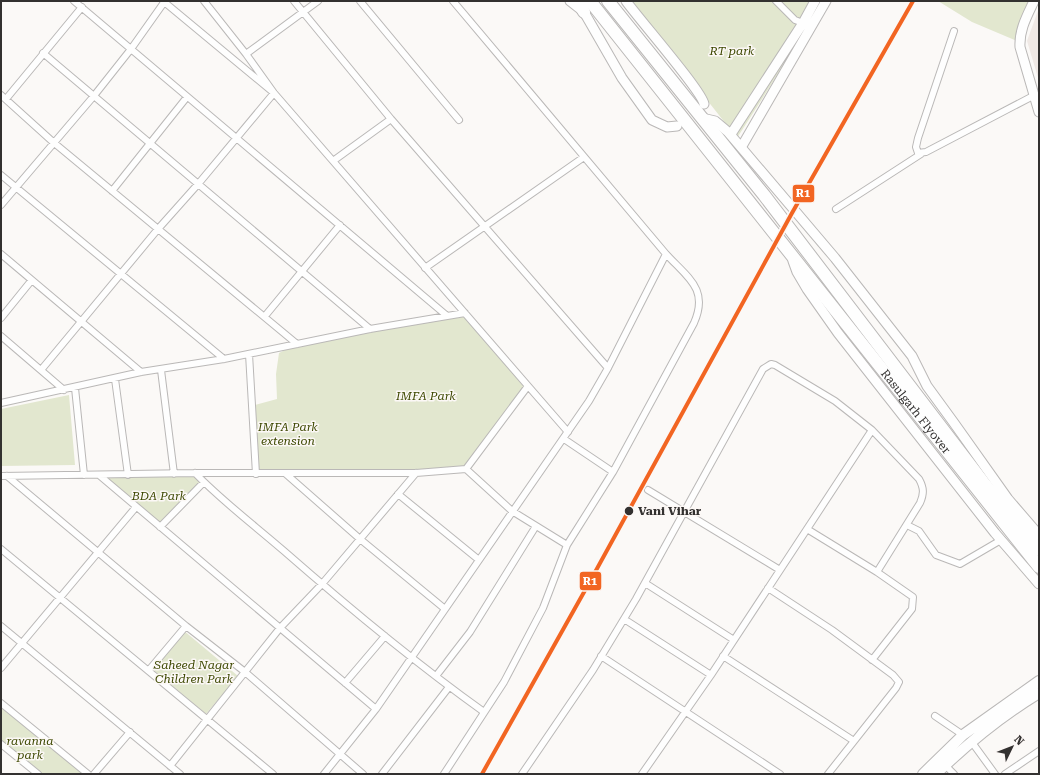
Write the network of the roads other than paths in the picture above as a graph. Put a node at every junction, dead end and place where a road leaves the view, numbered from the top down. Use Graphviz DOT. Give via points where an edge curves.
graph roads {
  1 [pos="74,1"];
  2 [pos="164,1"];
  3 [pos="204,1"];
  4 [pos="294,1"];
  5 [pos="318,1"];
  6 [pos="360,1"];
  7 [pos="453,1"];
  8 [pos="570,1"];
  9 [pos="590,1"];
  10 [pos="608,1"];
  11 [pos="626,1"];
  12 [pos="776,1"];
  13 [pos="815,1"];
  14 [pos="826,1"];
  15 [pos="1034,1"];
  16 [pos="581,6"];
  17 [pos="82,7"];
  18 [pos="302,12"];
  19 [pos="803,23"];
  20 [pos="954,31"];
  21 [pos="131,49"];
  22 [pos="43,53"];
  23 [pos="246,54"];
  24 [pos="274,93"];
  25 [pos="1033,96"];
  26 [pos="4,97"];
  27 [pos="93,97"];
  28 [pos="187,97"];
  29 [pos="704,104"];
  30 [pos="1039,112"];
  31 [pos="702,118"];
  32 [pos="391,120"];
  33 [pos="459,120"];
  34 [pos="677,126"];
  35 [pos="731,134"];
  36 [pos="237,138"];
  37 [pos="53,142"];
  38 [pos="149,143"];
  39 [pos="742,146"];
  40 [pos="921,154"];
  41 [pos="584,157"];
  42 [pos="333,161"];
  43 [pos="1,175"];
  44 [pos="199,183"];
  45 [pos="16,187"];
  46 [pos="112,191"];
  47 [pos="1,205"];
  48 [pos="836,209"];
  49 [pos="340,225"];
  50 [pos="485,225"];
  51 [pos="158,229"];
  52 [pos="790,253"];
  53 [pos="1,254"];
  54 [pos="666,254"];
  55 [pos="425,268"];
  56 [pos="302,271"];
  57 [pos="121,275"];
  58 [pos="32,281"];
  59 [pos="465,313"];
  60 [pos="446,315"];
  61 [pos="265,316"];
  62 [pos="1,318"];
  63 [pos="82,322"];
  64 [pos="370,329"];
  65 [pos="1,336"];
  66 [pos="297,344"];
  67 [pos="249,354"];
  68 [pos="224,359"];
  69 [pos="608,368"];
  70 [pos="41,370"];
  71 [pos="161,370"];
  72 [pos="140,372"];
  73 [pos="115,379"];
  74 [pos="528,386"];
  75 [pos="75,388"];
  76 [pos="64,390"];
  77 [pos="3,400"];
  78 [pos="872,430"];
  79 [pos="568,432"];
  80 [pos="564,439"];
  81 [pos="466,469"];
  82 [pos="613,472"];
  83 [pos="195,473"];
  84 [pos="416,473"];
  85 [pos="174,474"];
  86 [pos="256,474"];
  87 [pos="286,474"];
  88 [pos="84,475"];
  89 [pos="99,475"];
  90 [pos="128,475"];
  91 [pos="4,476"];
  92 [pos="204,482"];
  93 [pos="648,490"];
  94 [pos="398,494"];
  95 [pos="136,507"];
  96 [pos="512,512"];
  97 [pos="685,512"];
  98 [pos="907,525"];
  99 [pos="536,526"];
  100 [pos="160,527"];
  101 [pos="807,529"];
  102 [pos="1039,536"];
  103 [pos="360,539"];
  104 [pos="1001,540"];
  105 [pos="567,545"];
  106 [pos="1,549"];
  107 [pos="1039,550"];
  108 [pos="98,551"];
  109 [pos="479,560"];
  110 [pos="1039,567"];
  111 [pos="780,570"];
  112 [pos="877,572"];
  113 [pos="645,583"];
  114 [pos="322,584"];
  115 [pos="1039,584"];
  116 [pos="768,588"];
  117 [pos="59,596"];
  118 [pos="445,609"];
  119 [pos="624,619"];
  120 [pos="1,626"];
  121 [pos="186,626"];
  122 [pos="280,628"];
  123 [pos="385,636"];
  124 [pos="734,640"];
  125 [pos="21,643"];
  126 [pos="601,656"];
  127 [pos="723,656"];
  128 [pos="412,657"];
  129 [pos="872,660"];
  130 [pos="1,668"];
  131 [pos="149,670"];
  132 [pos="245,672"];
  133 [pos="1039,674"];
  134 [pos="711,675"];
  135 [pos="436,676"];
  136 [pos="1039,681"];
  137 [pos="345,683"];
  138 [pos="449,687"];
  139 [pos="1039,693"];
  140 [pos="1021,694"];
  141 [pos="1,703"];
  142 [pos="376,709"];
  143 [pos="484,712"];
  144 [pos="685,712"];
  145 [pos="935,716"];
  146 [pos="207,718"];
  147 [pos="130,732"];
  148 [pos="967,738"];
  149 [pos="854,741"];
  150 [pos="1,744"];
  151 [pos="1039,751"];
  152 [pos="340,754"];
  153 [pos="945,765"];
  154 [pos="170,766"];
  155 [pos="38,774"];
  156 [pos="88,774"];
  157 [pos="94,774"];
  158 [pos="180,774"];
  159 [pos="273,774"];
  160 [pos="324,774"];
  161 [pos="363,774"];
  162 [pos="382,774"];
  163 [pos="444,774"];
  164 [pos="522,774"];
  165 [pos="642,774"];
  166 [pos="780,774"];
  167 [pos="828,774"];
  168 [pos="923,774"];
  169 [pos="936,774"];
  170 [pos="954,774"];
  171 [pos="995,774"];
  172 [pos="1005,774"];
  1 -- 17 [label="street"];
  2 -- 21 [label="street"];
  2 -- 24 [label="street"];
  3 -- 23 [label="street"];
  4 -- 18 [label="street"];
  5 -- 18 [label="street"];
  6 -- 33 [label="street"];
  7 -- 41 [label="street"];
  8 -- 16 [label="street"];
  9 -- 52 [label="highway, Rasulgarh Flyover"];
  10 -- 31 [label="highway, Rasulgarh Flyover"];
  11 -- 29 [label="street" via="690,81"];
  12 -- 19 [label="street" via="795,20"];
  13 -- 19 [label="street"];
  14 -- 39 [label="street"];
  15 -- 25 [label="street" via="1019,38"];
  16 -- 34 [label="street" via="622,78 652,120 667,127"];
  17 -- 21 [label="street"];
  17 -- 22 [label="street"];
  18 -- 23 [label="street"];
  18 -- 32 [label="street"];
  19 -- 35 [label="street"];
  20 -- 40 [label="street" via="916,147"];
  21 -- 27 [label="street"];
  21 -- 28 [label="street"];
  22 -- 26 [label="street"];
  22 -- 27 [label="street"];
  23 -- 24 [label="street"];
  24 -- 36 [label="street"];
  24 -- 42 [label="street"];
  25 -- 30 [label="street"];
  25 -- 40 [label="street"];
  26 -- 37 [label="street"];
  27 -- 37 [label="street"];
  27 -- 38 [label="street"];
  28 -- 36 [label="street"];
  28 -- 38 [label="street"];
  31 -- 35 [label="street" via="715,121"];
  31 -- 107 [label="highway, Rasulgarh Flyover" via="799,240 982,482"];
  32 -- 42 [label="street"];
  32 -- 50 [label="street"];
  35 -- 39 [label="street"];
  36 -- 44 [label="street"];
  36 -- 49 [label="street"];
  37 -- 45 [label="street"];
  37 -- 46 [label="street"];
  38 -- 44 [label="street"];
  38 -- 46 [label="street"];
  39 -- 102 [label="street" via="912,356 927,386 1008,499"];
  40 -- 48 [label="street"];
  41 -- 50 [label="street"];
  41 -- 54 [label="street"];
  42 -- 55 [label="street"];
  43 -- 45 [label="street"];
  44 -- 51 [label="street"];
  44 -- 56 [label="street"];
  45 -- 47 [label="street"];
  45 -- 57 [label="street"];
  46 -- 51 [label="street"];
  49 -- 56 [label="street"];
  49 -- 60 [label="street"];
  50 -- 55 [label="street"];
  50 -- 69 [label="street"];
  51 -- 57 [label="street"];
  51 -- 61 [label="street"];
  52 -- 104 [label="street" via="797,272 838,332"];
  52 -- 110 [label="highway, Rasulgarh Flyover"];
  53 -- 58 [label="street"];
  54 -- 69 [label="street"];
  54 -- 82 [label="street" via="697,289 700,296 700,311"];
  55 -- 59 [label="street"];
  56 -- 61 [label="street"];
  56 -- 64 [label="street"];
  57 -- 63 [label="street"];
  57 -- 68 [label="street"];
  58 -- 62 [label="street"];
  58 -- 63 [label="street"];
  59 -- 60 [label="street"];
  59 -- 74 [label="street"];
  60 -- 64 [label="street"];
  61 -- 66 [label="street"];
  63 -- 70 [label="street"];
  63 -- 72 [label="street"];
  64 -- 66 [label="street"];
  65 -- 70 [label="street"];
  66 -- 67 [label="street"];
  67 -- 68 [label="street"];
  67 -- 86 [label="street"];
  68 -- 71 [label="street"];
  69 -- 79 [label="street" via="590,401"];
  70 -- 76 [label="street"];
  71 -- 72 [label="street"];
  71 -- 85 [label="street"];
  72 -- 73 [label="street"];
  73 -- 75 [label="street"];
  73 -- 90 [label="street"];
  74 -- 79 [label="street"];
  74 -- 81 [label="street"];
  75 -- 76 [label="street"];
  75 -- 88 [label="street"];
  76 -- 77 [label="street"];
  78 -- 97 [label="street" via="835,401 775,365 766,366"];
  78 -- 98 [label="street" via="923,486 920,503"];
  78 -- 101 [label="street"];
  79 -- 80 [label="street"];
  80 -- 82 [label="street"];
  80 -- 96 [label="street"];
  81 -- 84 [label="street"];
  81 -- 96 [label="street"];
  82 -- 105 [label="street"];
  83 -- 85 [label="street"];
  83 -- 86 [label="street"];
  83 -- 92 [label="street"];
  84 -- 87 [label="street"];
  84 -- 94 [label="street"];
  85 -- 90 [label="street"];
  86 -- 87 [label="street"];
  87 -- 103 [label="street"];
  88 -- 89 [label="street"];
  88 -- 91 [label="street"];
  89 -- 90 [label="street"];
  89 -- 95 [label="street"];
  91 -- 108 [label="street"];
  92 -- 100 [label="street"];
  92 -- 114 [label="street"];
  93 -- 97 [label="street"];
  94 -- 103 [label="street"];
  94 -- 109 [label="street"];
  95 -- 100 [label="street"];
  95 -- 108 [label="street"];
  96 -- 99 [label="street"];
  96 -- 109 [label="street"];
  97 -- 111 [label="street"];
  97 -- 113 [label="street"];
  98 -- 104 [label="street" via="919,531 936,555 960,564"];
  98 -- 112 [label="street"];
  99 -- 105 [label="street"];
  99 -- 135 [label="street" via="470,632"];
  100 -- 122 [label="street"];
  101 -- 111 [label="street"];
  101 -- 112 [label="street"];
  103 -- 114 [label="street"];
  103 -- 118 [label="street"];
  104 -- 115 [label="street"];
  105 -- 143 [label="street" via="543,608 504,682"];
  106 -- 117 [label="street"];
  108 -- 117 [label="street"];
  108 -- 121 [label="street"];
  109 -- 118 [label="street"];
  111 -- 116 [label="street"];
  112 -- 129 [label="street" via="913,597 912,608"];
  113 -- 119 [label="street"];
  113 -- 124 [label="street"];
  114 -- 122 [label="street"];
  114 -- 123 [label="street"];
  116 -- 124 [label="street"];
  116 -- 129 [label="street"];
  117 -- 125 [label="street"];
  117 -- 131 [label="street"];
  118 -- 128 [label="street"];
  119 -- 126 [label="street"];
  119 -- 134 [label="street"];
  120 -- 125 [label="street"];
  121 -- 131 [label="street"];
  121 -- 132 [label="street"];
  122 -- 132 [label="street"];
  122 -- 137 [label="street"];
  123 -- 128 [label="street"];
  123 -- 137 [label="street"];
  124 -- 127 [label="street"];
  125 -- 130 [label="street"];
  125 -- 147 [label="street"];
  126 -- 144 [label="street"];
  126 -- 164 [label="street"];
  127 -- 134 [label="street"];
  127 -- 149 [label="street"];
  128 -- 135 [label="street"];
  128 -- 142 [label="street"];
  129 -- 149 [label="street" via="895,678 898,685"];
  131 -- 146 [label="street"];
  132 -- 146 [label="street"];
  132 -- 152 [label="street"];
  133 -- 140 [label="main road"];
  134 -- 144 [label="street"];
  135 -- 138 [label="street"];
  136 -- 140 [label="main road"];
  137 -- 142 [label="street"];
  138 -- 143 [label="street"];
  138 -- 162 [label="street"];
  139 -- 148 [label="main road"];
  140 -- 148 [label="main road"];
  141 -- 156 [label="street"];
  142 -- 152 [label="street"];
  143 -- 163 [label="street"];
  144 -- 165 [label="street"];
  144 -- 166 [label="street"];
  145 -- 148 [label="street"];
  146 -- 154 [label="street"];
  146 -- 159 [label="street"];
  147 -- 154 [label="street"];
  147 -- 157 [label="street"];
  148 -- 153 [label="main road"];
  148 -- 168 [label="main road"];
  148 -- 171 [label="street"];
  149 -- 167 [label="street"];
  150 -- 155 [label="street"];
  151 -- 172 [label="street"];
  152 -- 160 [label="street"];
  152 -- 161 [label="street"];
  153 -- 169 [label="main road"];
  153 -- 170 [label="street"];
  154 -- 158 [label="street"];
}
